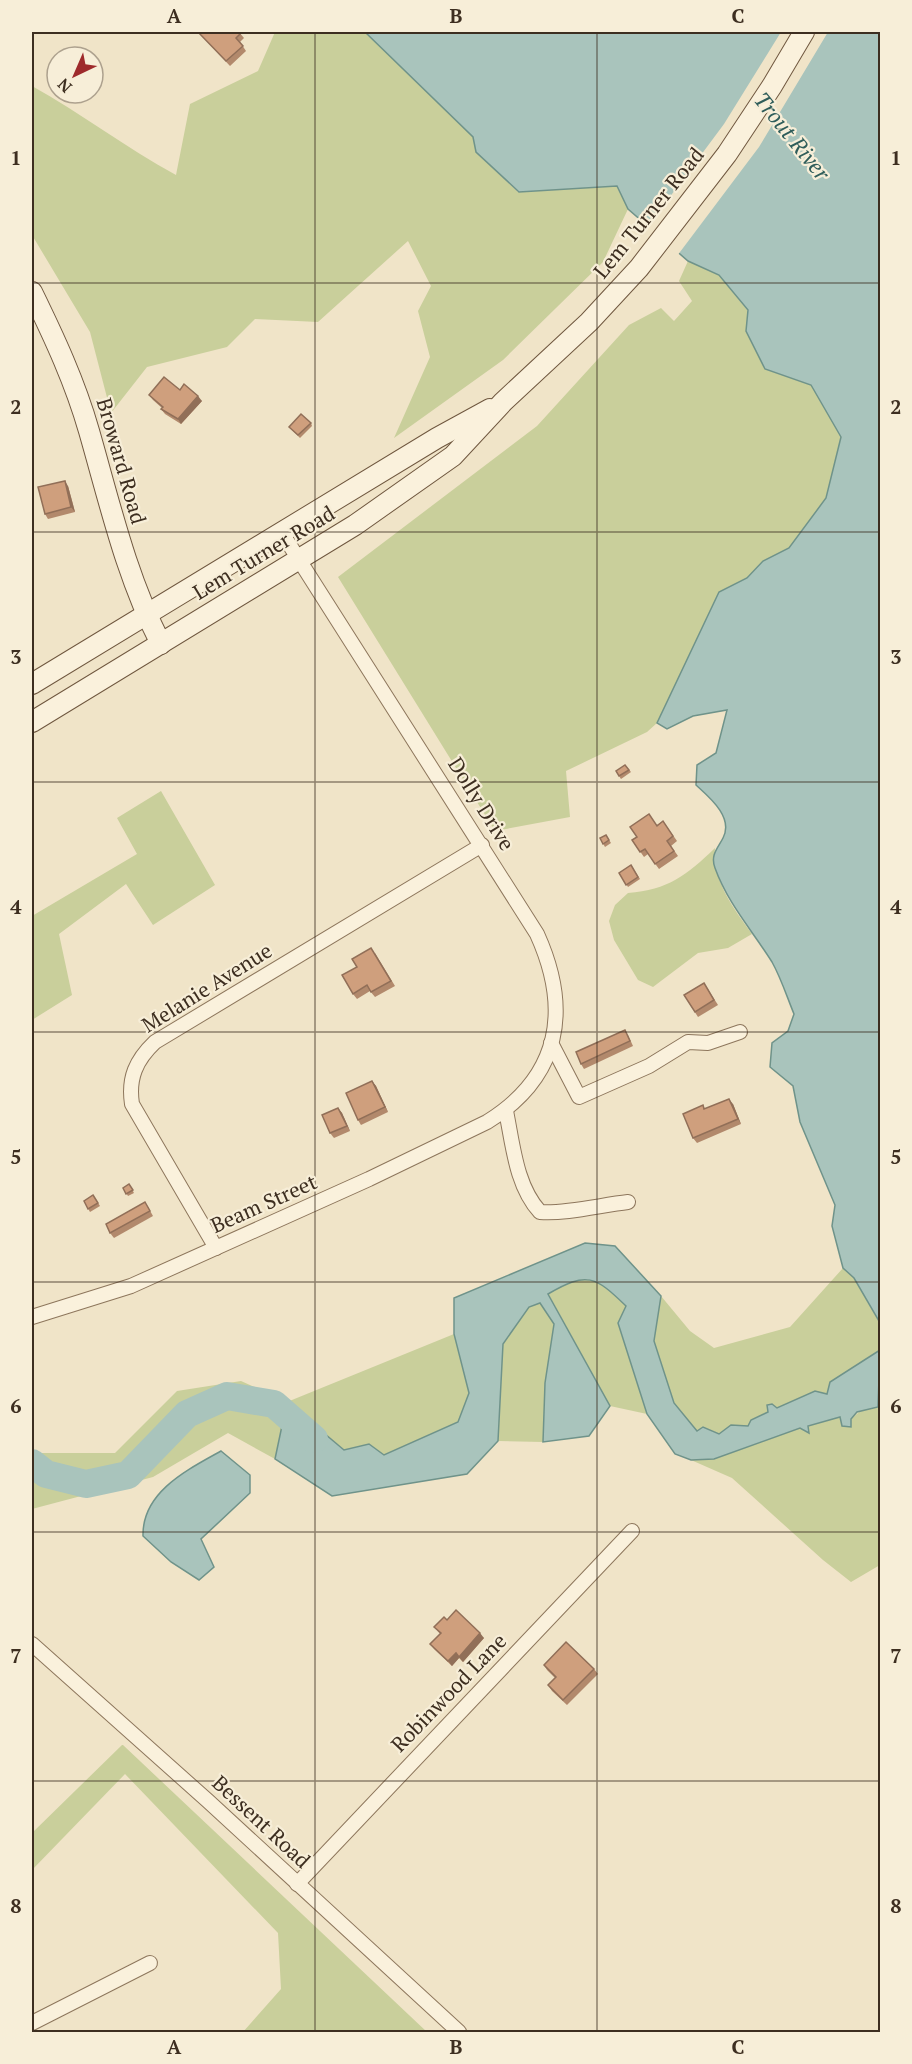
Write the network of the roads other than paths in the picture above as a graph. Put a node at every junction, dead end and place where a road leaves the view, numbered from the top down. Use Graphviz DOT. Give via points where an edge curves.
graph roads {
  1 [pos="804,32"];
  2 [pos="32,292"];
  3 [pos="503,402"];
  4 [pos="282,533"];
  5 [pos="299,560"];
  6 [pos="146,615"];
  7 [pos="161,644"];
  8 [pos="32,684"];
  9 [pos="32,722"];
  10 [pos="482,845"];
  11 [pos="740,1032"];
  12 [pos="551,1043"];
  13 [pos="506,1111"];
  14 [pos="628,1202"];
  15 [pos="216,1248"];
  16 [pos="32,1317"];
  17 [pos="632,1531"];
  18 [pos="32,1644"];
  19 [pos="297,1884"];
  20 [pos="150,1963"];
  21 [pos="32,2024"];
  22 [pos="459,2032"];
  1 -- 3 [label="main road, Lem Turner Road" via="727,154 639,268 589,322"];
  2 -- 6 [label="main road, Broward Road" via="73,382 118,540"];
  3 -- 4 [label="main road, Lem Turner Road" via="436,438"];
  3 -- 5 [label="main road, Lem Turner Road" via="453,456"];
  4 -- 5 [label="street, Dolly Drive"];
  4 -- 6 [label="main road, Lem Turner Road"];
  5 -- 7 [label="main road, Lem Turner Road"];
  5 -- 10 [label="street, Dolly Drive"];
  6 -- 7 [label="main road, Broward Road"];
  6 -- 8 [label="main road, Lem Turner Road"];
  7 -- 9 [label="main road, Lem Turner Road"];
  10 -- 12 [label="street, Dolly Drive" via="537,934 551,965 556,998"];
  10 -- 15 [label="street, Melanie Avenue" via="155,1042 143,1053 129,1087 132,1104"];
  11 -- 12 [label="street" via="708,1043 688,1042 649,1066 579,1097"];
  12 -- 13 [label="street, Dolly Drive" via="536,1077"];
  13 -- 14 [label="street" via="519,1171 529,1200 540,1212"];
  13 -- 15 [label="street, Beam Street"];
  15 -- 16 [label="street, Beam Street" via="131,1286"];
  17 -- 19 [label="street, Robinwood Lane"];
  18 -- 19 [label="street, Bessent Road"];
  19 -- 22 [label="street, Bessent Road"];
  20 -- 21 [label="street"];
}
